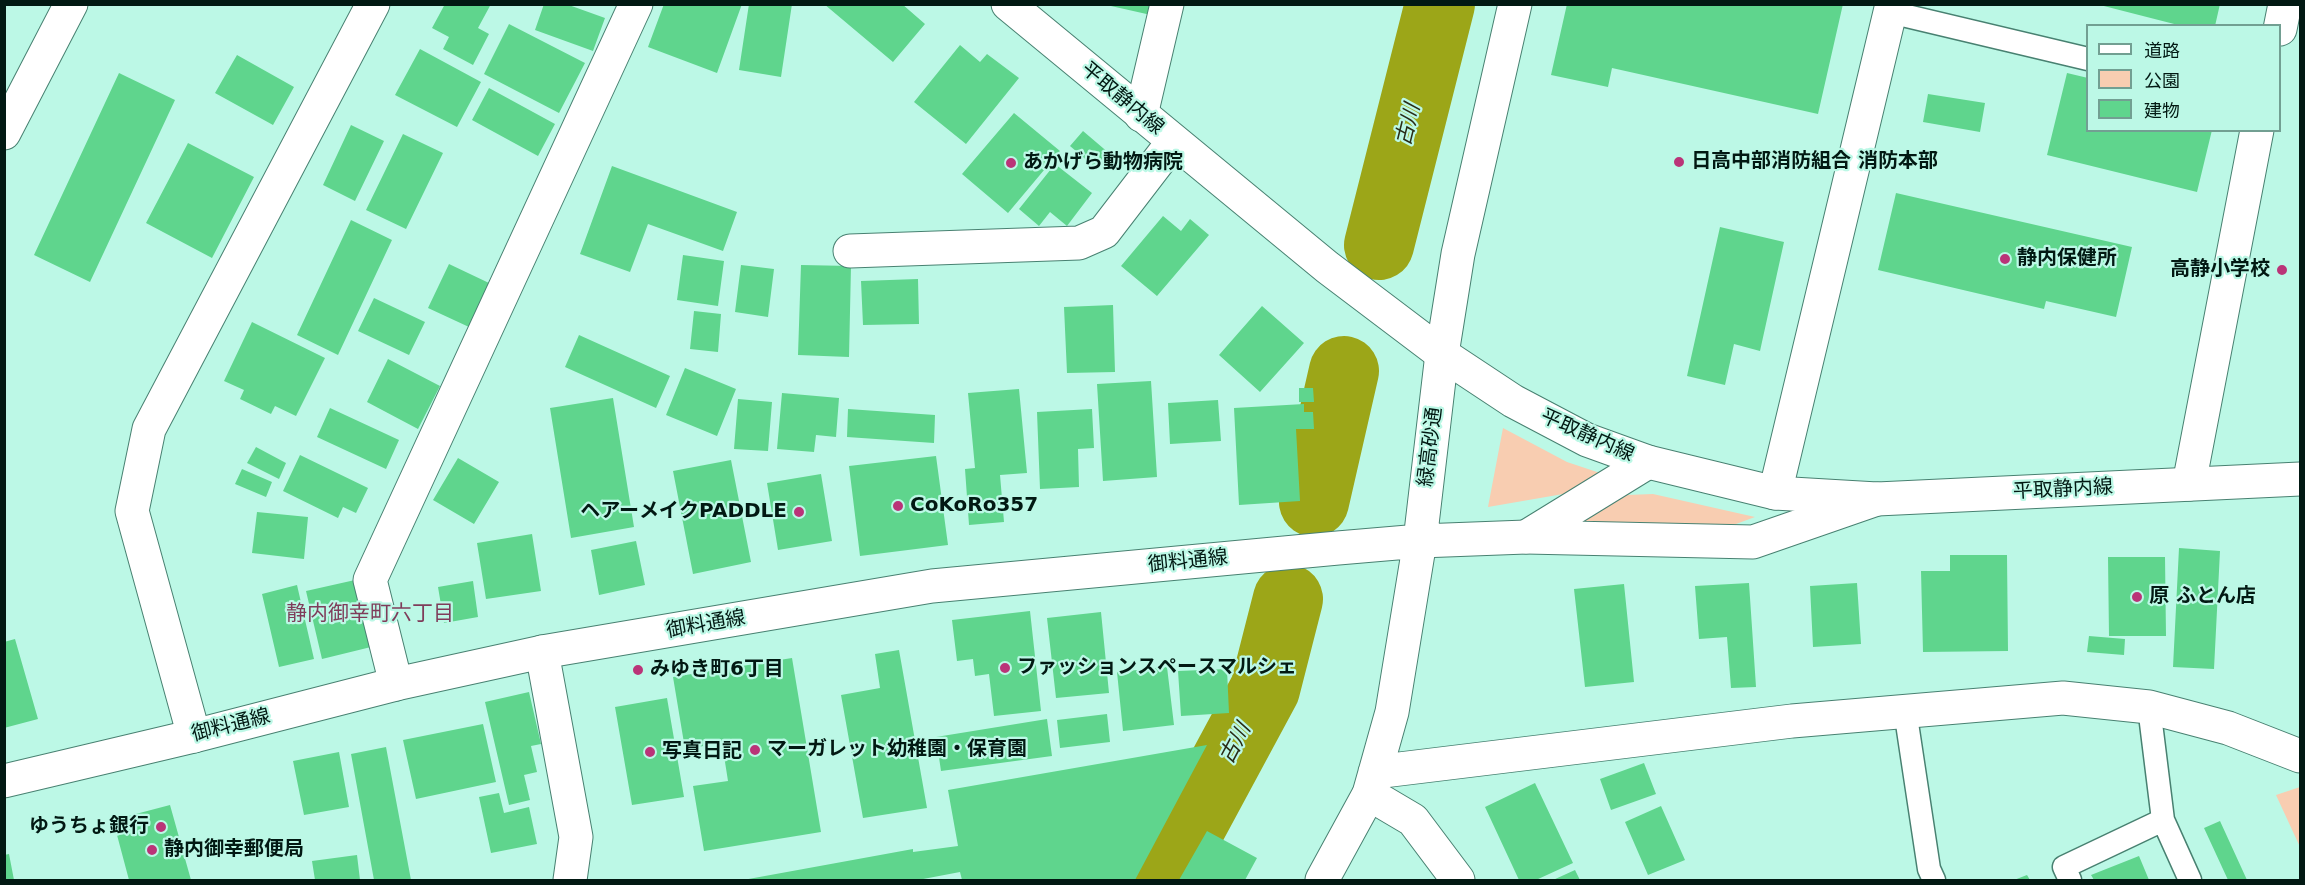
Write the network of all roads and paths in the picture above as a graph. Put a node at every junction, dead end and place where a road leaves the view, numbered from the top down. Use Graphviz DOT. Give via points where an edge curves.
graph roads {
  1 [pos="70,4"];
  2 [pos="373,4"];
  3 [pos="636,4"];
  4 [pos="1008,4"];
  5 [pos="1167,4"];
  6 [pos="1515,4"];
  7 [pos="2285,4"];
  8 [pos="1891,8"];
  9 [pos="2281,24"];
  10 [pos="2086,57"];
  11 [pos="1141,115"];
  12 [pos="2257,132"];
  13 [pos="4,133"];
  14 [pos="1173,142"];
  15 [pos="850,251"];
  16 [pos="1442,354"];
  17 [pos="1648,462"];
  18 [pos="2301,479"];
  19 [pos="2189,484"];
  20 [pos="1775,493"];
  21 [pos="1877,499"];
  22 [pos="1526,537"];
  23 [pos="1420,542"];
  24 [pos="542,652"];
  25 [pos="396,684"];
  26 [pos="2149,708"];
  27 [pos="1905,710"];
  28 [pos="194,736"];
  29 [pos="2301,756"];
  30 [pos="4,781"];
  31 [pos="1372,783"];
  32 [pos="2163,820"];
  33 [pos="570,880"];
  34 [pos="1323,880"];
  35 [pos="1458,880"];
  36 [pos="1934,880"];
  37 [pos="2070,880"];
  38 [pos="2190,880"];
  1 -- 13 [label="street"];
  2 -- 28 [label="street" via="149,429 132,511"];
  3 -- 25 [label="street" via="370,580"];
  4 -- 11 [label="street, 平取静内線"];
  5 -- 11 [label="street"];
  6 -- 16 [label="street, 緑高砂通" via="1458,254"];
  7 -- 9 [label="street"];
  8 -- 10 [label="lane"];
  8 -- 20 [label="street"];
  11 -- 14 [label="street, 平取静内線"];
  12 -- 19 [label="street"];
  14 -- 15 [label="street" via="1104,232 1079,243"];
  14 -- 16 [label="street, 平取静内線"];
  16 -- 17 [label="street, 平取静内線" via="1512,401 1587,440"];
  16 -- 23 [label="street, 緑高砂通"];
  17 -- 20 [label="street, 平取静内線"];
  17 -- 22 [label="street"];
  18 -- 19 [label="street, 平取静内線"];
  19 -- 21 [label="street, 平取静内線"];
  20 -- 21 [label="street, 平取静内線"];
  21 -- 22 [label="street, 御料通線" via="1753,542"];
  22 -- 23 [label="street, 御料通線"];
  23 -- 24 [label="street, 御料通線" via="932,586"];
  23 -- 31 [label="street, 緑高砂通" via="1392,712"];
  24 -- 25 [label="street, 御料通線"];
  24 -- 33 [label="street" via="576,837"];
  25 -- 28 [label="street, 御料通線"];
  26 -- 27 [label="street" via="2064,698"];
  26 -- 29 [label="street" via="2228,728"];
  26 -- 32 [label="lane"];
  27 -- 31 [label="street" via="1781,722"];
  27 -- 36 [label="lane"];
  28 -- 30 [label="street, 御料通線"];
  31 -- 34 [label="street, 緑高砂通"];
  31 -- 35 [label="street" via="1413,820"];
  32 -- 37 [label="lane" via="2064,867"];
  32 -- 38 [label="lane"];
}
